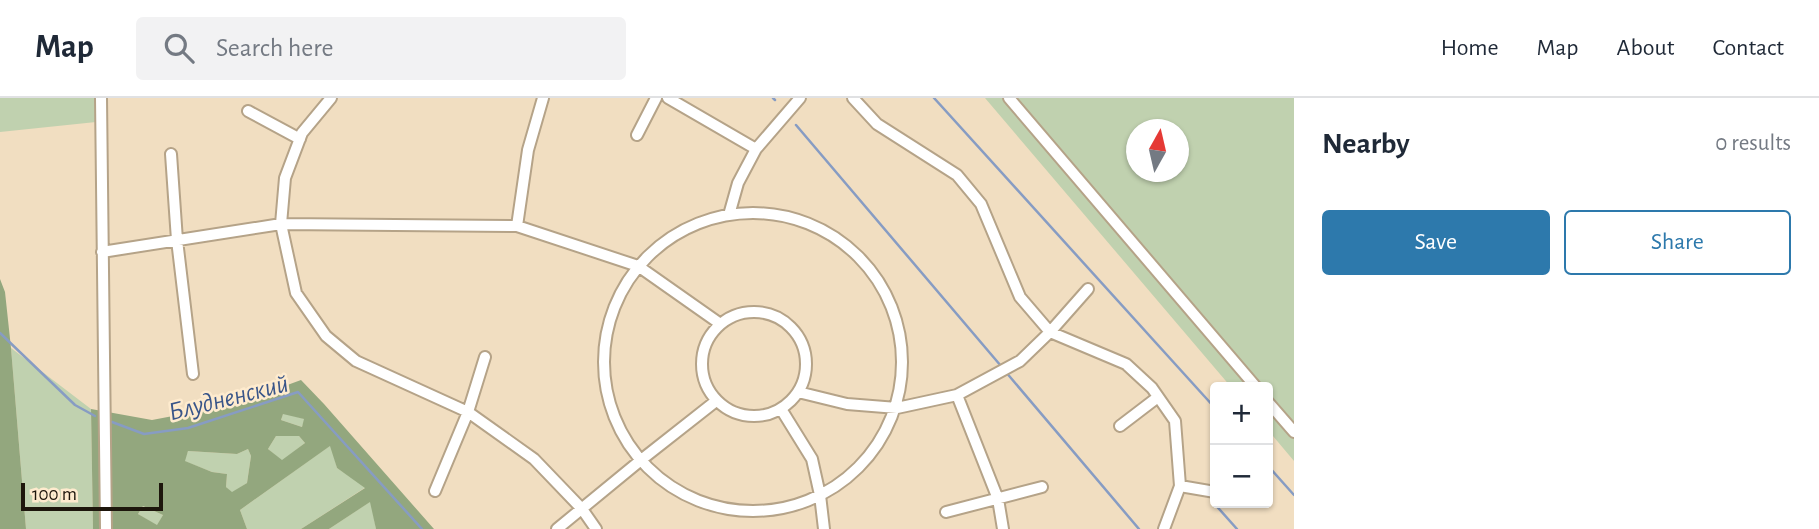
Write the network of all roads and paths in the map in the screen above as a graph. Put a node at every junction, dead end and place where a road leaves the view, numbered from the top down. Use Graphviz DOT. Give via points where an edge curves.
graph roads {
  1 [pos="100,98"];
  2 [pos="331,98"];
  3 [pos="543,98"];
  4 [pos="656,98"];
  5 [pos="668,98"];
  6 [pos="800,98"];
  7 [pos="853,98"];
  8 [pos="1009,98"];
  9 [pos="248,111"];
  10 [pos="637,135"];
  11 [pos="300,139"];
  12 [pos="756,149"];
  13 [pos="172,153"];
  14 [pos="729,215"];
  15 [pos="281,223"];
  16 [pos="517,226"];
  17 [pos="177,240"];
  18 [pos="102,252"];
  19 [pos="638,266"];
  20 [pos="1088,289"];
  21 [pos="719,323"];
  22 [pos="1050,331"];
  23 [pos="485,357"];
  24 [pos="193,374"];
  25 [pos="1252,382"];
  26 [pos="798,392"];
  27 [pos="957,395"];
  28 [pos="1158,397"];
  29 [pos="716,401"];
  30 [pos="1273,407"];
  31 [pos="897,408"];
  32 [pos="780,409"];
  33 [pos="468,412"];
  34 [pos="1120,426"];
  35 [pos="1294,432"];
  36 [pos="641,460"];
  37 [pos="1180,486"];
  38 [pos="1042,487"];
  39 [pos="435,491"];
  40 [pos="1210,491"];
  41 [pos="820,495"];
  42 [pos="998,499"];
  43 [pos="582,509"];
  44 [pos="946,512"];
  45 [pos="106,529"];
  46 [pos="557,529"];
  47 [pos="596,529"];
  48 [pos="824,529"];
  49 [pos="1003,529"];
  50 [pos="1164,529"];
  1 -- 18 [label="street"];
  2 -- 11 [label="street"];
  3 -- 16 [label="street" via="528,150"];
  4 -- 10 [label="street"];
  5 -- 12 [label="street"];
  6 -- 12 [label="street"];
  7 -- 22 [label="street" via="877,124 957,175 981,204 1020,297"];
  8 -- 25 [label="street"];
  9 -- 11 [label="street"];
  11 -- 15 [label="street" via="285,178"];
  12 -- 14 [label="street" via="738,183"];
  13 -- 17 [label="street"];
  14 -- 19 [label="street" via="672,235"];
  14 -- 31 [label="street" via="760,212 805,221 845,243 877,276 897,318 904,363"];
  15 -- 16 [label="street"];
  15 -- 17 [label="street"];
  15 -- 33 [label="street" via="296,293 326,336 356,362"];
  16 -- 19 [label="street"];
  17 -- 18 [label="street"];
  17 -- 24 [label="street"];
  18 -- 45 [label="street"];
  19 -- 21 [label="street"];
  19 -- 36 [label="street" via="613,307 603,354 608,402 628,445"];
  20 -- 22 [label="street"];
  21 -- 26 [label="street" via="751,311 784,321 797,333 804,349 806,366"];
  21 -- 29 [label="street" via="708,337 701,370"];
  22 -- 27 [label="street" via="1020,361"];
  22 -- 28 [label="street" via="1126,364"];
  23 -- 33 [label="street"];
  26 -- 31 [label="street" via="847,404"];
  26 -- 32 [label="street"];
  27 -- 31 [label="street"];
  27 -- 42 [label="street"];
  28 -- 34 [label="street"];
  28 -- 37 [label="street" via="1175,421"];
  29 -- 32 [label="street" via="747,416"];
  29 -- 36 [label="street"];
  30 -- 35 [label="street"];
  31 -- 41 [label="street" via="875,451 841,485"];
  32 -- 41 [label="street" via="812,459"];
  33 -- 39 [label="street"];
  33 -- 43 [label="street" via="534,459"];
  36 -- 41 [label="street" via="660,481 702,504 750,513 797,506"];
  36 -- 43 [label="street"];
  37 -- 40 [label="street"];
  37 -- 50 [label="street"];
  38 -- 42 [label="street"];
  41 -- 48 [label="street"];
  42 -- 44 [label="street"];
  42 -- 49 [label="street"];
  43 -- 46 [label="street"];
  43 -- 47 [label="street"];
}
